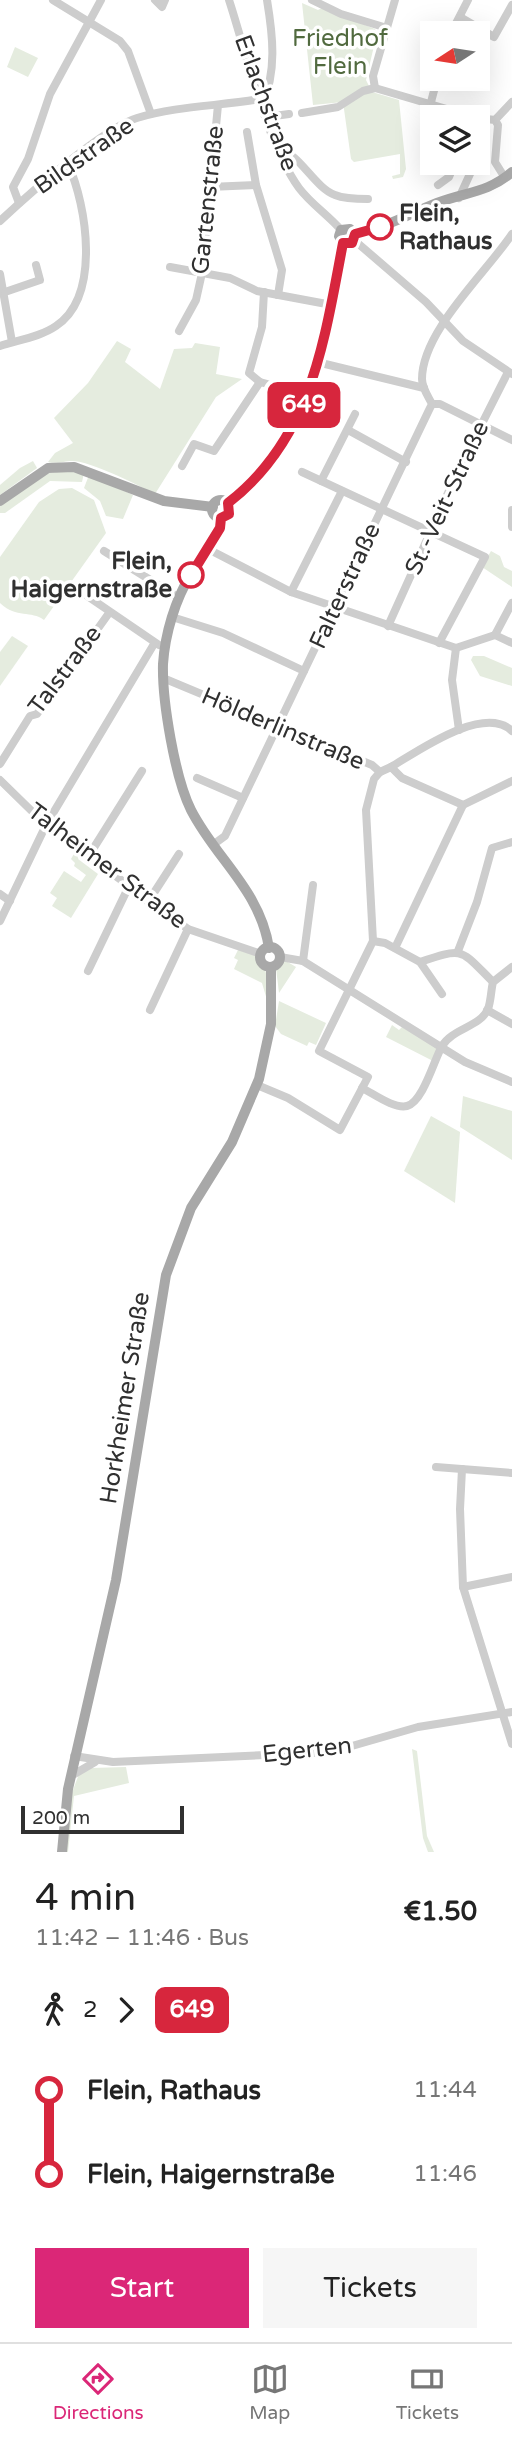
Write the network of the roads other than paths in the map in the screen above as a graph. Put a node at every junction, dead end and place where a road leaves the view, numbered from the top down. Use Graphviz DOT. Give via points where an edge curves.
graph roads {
  1 [pos="54,0"];
  2 [pos="101,0"];
  3 [pos="155,0"];
  4 [pos="165,0"];
  5 [pos="229,0"];
  6 [pos="267,0"];
  7 [pos="312,0"];
  8 [pos="395,0"];
  9 [pos="468,0"];
  10 [pos="512,5"];
  11 [pos="460,17"];
  12 [pos="89,21"];
  13 [pos="458,21"];
  14 [pos="387,28"];
  15 [pos="375,88"];
  16 [pos="261,102"];
  17 [pos="512,102"];
  18 [pos="218,105"];
  19 [pos="427,105"];
  20 [pos="151,114"];
  21 [pos="289,114"];
  22 [pos="302,114"];
  23 [pos="267,117"];
  24 [pos="490,119"];
  25 [pos="495,120"];
  26 [pos="247,132"];
  27 [pos="281,151"];
  28 [pos="68,164"];
  29 [pos="450,175"];
  30 [pos="470,175"];
  31 [pos="509,175"];
  32 [pos="256,185"];
  33 [pos="439,185"];
  34 [pos="209,187"];
  35 [pos="459,198"];
  36 [pos="368,199"];
  37 [pos="19,203"];
  38 [pos="0,221"];
  39 [pos="341,230"];
  40 [pos="512,234"];
  41 [pos="355,237"];
  42 [pos="343,243"];
  43 [pos="509,247"];
  44 [pos="36,265"];
  45 [pos="170,267"];
  46 [pos="202,273"];
  47 [pos="0,274"];
  48 [pos="5,292"];
  49 [pos="264,292"];
  50 [pos="278,295"];
  51 [pos="332,305"];
  52 [pos="443,323"];
  53 [pos="179,331"];
  54 [pos="12,342"];
  55 [pos="0,346"];
  56 [pos="317,362"];
  57 [pos="510,373"];
  58 [pos="260,382"];
  59 [pos="424,388"];
  60 [pos="308,395"];
  61 [pos="432,404"];
  62 [pos="355,414"];
  63 [pos="481,423"];
  64 [pos="348,430"];
  65 [pos="512,440"];
  66 [pos="406,462"];
  67 [pos="182,466"];
  68 [pos="302,472"];
  69 [pos="321,481"];
  70 [pos="342,491"];
  71 [pos="0,501"];
  72 [pos="228,503"];
  73 [pos="213,507"];
  74 [pos="381,510"];
  75 [pos="512,510"];
  76 [pos="221,518"];
  77 [pos="512,527"];
  78 [pos="431,533"];
  79 [pos="208,549"];
  80 [pos="104,551"];
  81 [pos="77,589"];
  82 [pos="291,592"];
  83 [pos="179,598"];
  84 [pos="512,603"];
  85 [pos="335,606"];
  86 [pos="109,613"];
  87 [pos="173,617"];
  88 [pos="388,626"];
  89 [pos="495,635"];
  90 [pos="439,643"];
  91 [pos="512,643"];
  92 [pos="160,646"];
  93 [pos="456,648"];
  94 [pos="304,671"];
  95 [pos="163,678"];
  96 [pos="278,727"];
  97 [pos="459,730"];
  98 [pos="512,731"];
  99 [pos="0,764"];
  100 [pos="391,766"];
  101 [pos="142,771"];
  102 [pos="380,772"];
  103 [pos="197,778"];
  104 [pos="0,780"];
  105 [pos="512,781"];
  106 [pos="243,798"];
  107 [pos="463,805"];
  108 [pos="46,825"];
  109 [pos="512,842"];
  110 [pos="215,844"];
  111 [pos="178,854"];
  112 [pos="88,858"];
  113 [pos="313,885"];
  114 [pos="128,888"];
  115 [pos="0,894"];
  116 [pos="10,901"];
  117 [pos="148,902"];
  118 [pos="0,921"];
  119 [pos="188,929"];
  120 [pos="373,941"];
  121 [pos="395,948"];
  122 [pos="265,951"];
  123 [pos="458,951"];
  124 [pos="280,957"];
  125 [pos="303,961"];
  126 [pos="420,962"];
  127 [pos="271,967"];
  128 [pos="512,967"];
  129 [pos="88,971"];
  130 [pos="493,982"];
  131 [pos="349,989"];
  132 [pos="442,994"];
  133 [pos="150,1010"];
  134 [pos="487,1010"];
  135 [pos="512,1024"];
  136 [pos="443,1045"];
  137 [pos="512,1082"];
  138 [pos="257,1085"];
  139 [pos="362,1088"];
  140 [pos="436,1467"];
  141 [pos="462,1469"];
  142 [pos="512,1474"];
  143 [pos="512,1577"];
  144 [pos="463,1587"];
  145 [pos="512,1712"];
  146 [pos="500,1714"];
  147 [pos="512,1744"];
  148 [pos="75,1756"];
  149 [pos="98,1761"];
  150 [pos="71,1776"];
  151 [pos="62,1852"];
  1 -- 12 [label="street"];
  2 -- 12 [label="street"];
  3 -- 4 [label="street" via="162,7"];
  5 -- 16 [label="street, Erlachstraße"];
  6 -- 16 [label="street" via="272,71"];
  7 -- 14 [label="street"];
  8 -- 14 [label="street"];
  9 -- 11 [label="street"];
  10 -- 11 [label="street" via="494,37"];
  11 -- 13 [label="street"];
  12 -- 20 [label="street" via="128,51"];
  12 -- 37 [label="street" via="50,94 28,159 12,187"];
  14 -- 15 [label="street" via="373,76"];
  15 -- 19 [label="street"];
  15 -- 22 [label="street" via="338,107"];
  16 -- 18 [label="street, Bildstraße"];
  16 -- 23 [label="street, Erlachstraße"];
  17 -- 25 [label="street"];
  18 -- 20 [label="street, Bildstraße"];
  18 -- 34 [label="street, Gartenstraße"];
  20 -- 28 [label="street, Bildstraße" via="121,125"];
  21 -- 23 [label="street"];
  23 -- 27 [label="street, Erlachstraße"];
  24 -- 25 [label="street"];
  25 -- 31 [label="street" via="495,162"];
  26 -- 32 [label="street"];
  27 -- 36 [label="street" via="328,192"];
  27 -- 39 [label="street, Erlachstraße" via="300,188"];
  28 -- 37 [label="street, Bildstraße"];
  28 -- 54 [label="street" via="77,184 86,244 83,288 78,302 56,326"];
  29 -- 33 [label="street"];
  30 -- 35 [label="street"];
  31 -- 35 [label="main road" via="483,191"];
  32 -- 34 [label="street"];
  32 -- 50 [label="street" via="282,270"];
  34 -- 46 [label="street, Gartenstraße"];
  35 -- 41 [label="main road" via="438,202"];
  37 -- 38 [label="street, Bildstraße"];
  39 -- 41 [label="main road" via="350,229"];
  39 -- 42 [label="main road"];
  40 -- 43 [label="street"];
  41 -- 42 [label="main road"];
  41 -- 52 [label="street"];
  42 -- 51 [label="main road"];
  43 -- 52 [label="street"];
  44 -- 48 [label="street" via="40,280"];
  45 -- 46 [label="street"];
  46 -- 49 [label="street" via="237,280"];
  46 -- 53 [label="street, Gartenstraße" via="196,299"];
  47 -- 48 [label="street"];
  48 -- 54 [label="street"];
  49 -- 50 [label="street"];
  49 -- 58 [label="street" via="262,327 249,373"];
  50 -- 51 [label="street"];
  51 -- 56 [label="main road"];
  52 -- 57 [label="street"];
  52 -- 59 [label="street" via="424,369"];
  54 -- 55 [label="street"];
  56 -- 59 [label="street"];
  56 -- 60 [label="main road"];
  57 -- 63 [label="street, St.-Veit-Straße"];
  58 -- 60 [label="street"];
  58 -- 67 [label="street" via="214,451 194,444"];
  59 -- 61 [label="street"];
  60 -- 72 [label="main road" via="297,421 264,469"];
  61 -- 63 [label="street"];
  61 -- 66 [label="street, Falterstraße"];
  62 -- 64 [label="street"];
  63 -- 65 [label="street"];
  63 -- 78 [label="street, St.-Veit-Straße"];
  64 -- 66 [label="street"];
  64 -- 69 [label="street"];
  66 -- 74 [label="street, Falterstraße"];
  68 -- 69 [label="street"];
  69 -- 70 [label="street"];
  70 -- 74 [label="street"];
  70 -- 82 [label="street"];
  71 -- 73 [label="main road" via="34,475 56,467 89,471 179,505"];
  72 -- 73 [label="main road" via="219,501"];
  72 -- 76 [label="main road" via="230,512"];
  73 -- 76 [label="main road"];
  74 -- 78 [label="street"];
  74 -- 85 [label="street, Falterstraße"];
  75 -- 77 [label="street"];
  76 -- 79 [label="main road"];
  78 -- 88 [label="street, St.-Veit-Straße"];
  78 -- 90 [label="street" via="485,557"];
  79 -- 82 [label="street"];
  79 -- 83 [label="main road"];
  80 -- 83 [label="street"];
  81 -- 86 [label="street"];
  82 -- 85 [label="street"];
  83 -- 87 [label="main road"];
  84 -- 89 [label="street"];
  85 -- 88 [label="street"];
  85 -- 94 [label="street, Falterstraße"];
  86 -- 92 [label="street"];
  86 -- 99 [label="street, Talstraße" via="37,714 30,716"];
  87 -- 92 [label="main road"];
  87 -- 94 [label="street" via="223,633"];
  88 -- 90 [label="street"];
  89 -- 91 [label="street"];
  89 -- 93 [label="street"];
  90 -- 93 [label="street"];
  92 -- 95 [label="main road"];
  92 -- 108 [label="street"];
  93 -- 97 [label="street" via="453,680"];
  94 -- 96 [label="street, Falterstraße"];
  95 -- 96 [label="street, Hölderlinstraße"];
  95 -- 110 [label="main road" via="186,796"];
  96 -- 102 [label="street, Hölderlinstraße"];
  96 -- 106 [label="street, Falterstraße"];
  97 -- 98 [label="street" via="495,722"];
  97 -- 100 [label="street"];
  100 -- 102 [label="street, Hölderlinstraße"];
  100 -- 107 [label="street, Hölderlinstraße" via="402,778"];
  101 -- 112 [label="street"];
  102 -- 120 [label="street" via="366,810"];
  103 -- 106 [label="street"];
  104 -- 108 [label="street, Talheimer Straße"];
  105 -- 107 [label="street"];
  106 -- 110 [label="street, Falterstraße" via="225,836"];
  107 -- 121 [label="street"];
  108 -- 112 [label="street, Talheimer Straße"];
  108 -- 116 [label="street"];
  109 -- 123 [label="street" via="492,848"];
  110 -- 122 [label="main road" via="252,897"];
  111 -- 117 [label="street"];
  112 -- 114 [label="street, Talheimer Straße"];
  113 -- 125 [label="street"];
  114 -- 117 [label="street, Talheimer Straße"];
  114 -- 129 [label="street"];
  115 -- 116 [label="street"];
  116 -- 118 [label="street"];
  117 -- 119 [label="street, Talheimer Straße"];
  119 -- 122 [label="street, Talheimer Straße"];
  119 -- 133 [label="street"];
  120 -- 121 [label="street"];
  120 -- 131 [label="street"];
  121 -- 126 [label="street"];
  122 -- 124 [label="main road" via="278,951"];
  122 -- 127 [label="main road" via="262,963"];
  123 -- 126 [label="street"];
  123 -- 130 [label="street"];
  124 -- 125 [label="street"];
  124 -- 127 [label="main road"];
  125 -- 131 [label="street"];
  126 -- 132 [label="street"];
  127 -- 138 [label="main road, Horkheimer Straße" via="271,1024"];
  128 -- 130 [label="street"];
  130 -- 134 [label="street"];
  131 -- 136 [label="street"];
  131 -- 139 [label="street" via="319,1051 367,1074"];
  134 -- 135 [label="street"];
  134 -- 136 [label="street" via="479,1020 451,1034"];
  136 -- 137 [label="street" via="481,1070"];
  136 -- 139 [label="street" via="417,1100 409,1106 399,1106"];
  138 -- 139 [label="street" via="340,1130"];
  138 -- 148 [label="main road, Horkheimer Straße" via="232,1142 191,1208 166,1275 108,1619"];
  140 -- 141 [label="street"];
  141 -- 142 [label="street"];
  141 -- 144 [label="street"];
  143 -- 144 [label="street"];
  144 -- 146 [label="street"];
  145 -- 146 [label="street, Egerten"];
  146 -- 147 [label="street"];
  146 -- 149 [label="street, Egerten" via="418,1727 331,1752"];
  148 -- 149 [label="street, Egerten"];
  148 -- 150 [label="main road, Horkheimer Straße"];
  149 -- 150 [label="street, Egerten"];
  150 -- 151 [label="main road, Horkheimer Straße"];
}
